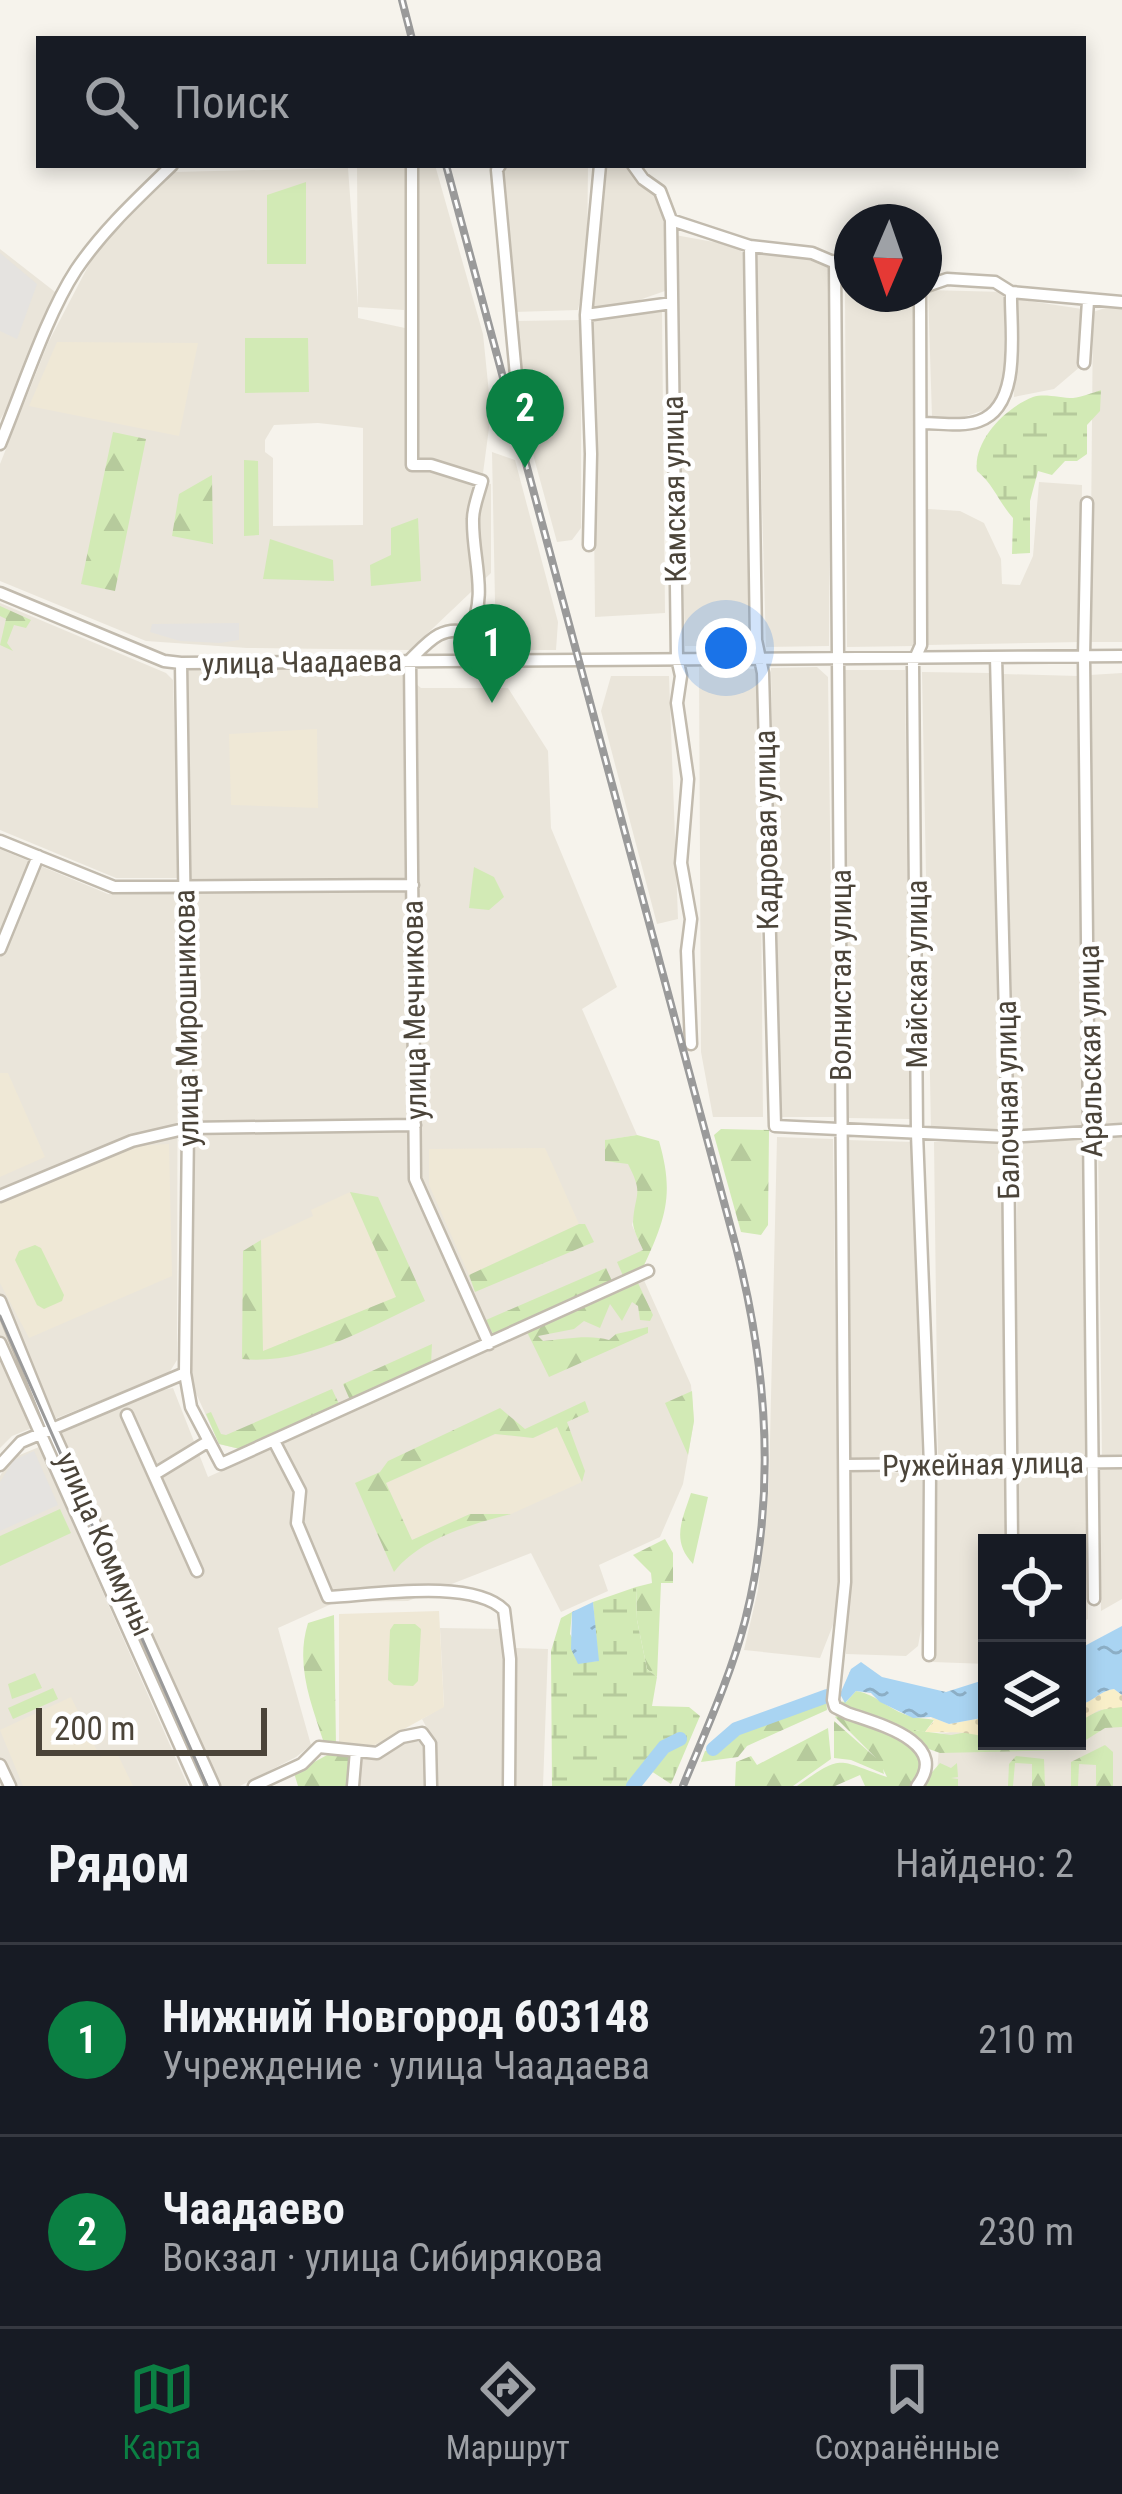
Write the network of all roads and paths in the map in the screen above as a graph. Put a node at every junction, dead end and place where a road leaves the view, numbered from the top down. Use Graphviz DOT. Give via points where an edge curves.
graph roads {
  1 [pos="169,168"];
  2 [pos="412,168"];
  3 [pos="498,168"];
  4 [pos="598,168"];
  5 [pos="635,168"];
  6 [pos="671,220"];
  7 [pos="750,246"];
  8 [pos="834,262"];
  9 [pos="942,281"];
  10 [pos="1011,292"];
  11 [pos="1088,302"];
  12 [pos="1122,302"];
  13 [pos="671,303"];
  14 [pos="835,312"];
  15 [pos="922,312"];
  16 [pos="586,315"];
  17 [pos="1084,363"];
  18 [pos="519,408"];
  19 [pos="922,422"];
  20 [pos="0,444"];
  21 [pos="1087,503"];
  22 [pos="589,545"];
  23 [pos="0,593"];
  24 [pos="470,633"];
  25 [pos="758,656"];
  26 [pos="836,656"];
  27 [pos="1122,656"];
  28 [pos="996,657"];
  29 [pos="1084,657"];
  30 [pos="677,658"];
  31 [pos="914,658"];
  32 [pos="474,659"];
  33 [pos="410,660"];
  34 [pos="181,663"];
  35 [pos="0,841"];
  36 [pos="38,856"];
  37 [pos="412,885"];
  38 [pos="184,887"];
  39 [pos="0,950"];
  40 [pos="692,1044"];
  41 [pos="415,1125"];
  42 [pos="841,1128"];
  43 [pos="188,1129"];
  44 [pos="1122,1130"];
  45 [pos="1091,1132"];
  46 [pos="917,1133"];
  47 [pos="1008,1137"];
  48 [pos="0,1196"];
  49 [pos="649,1271"];
  50 [pos="0,1301"];
  51 [pos="0,1343"];
  52 [pos="489,1344"];
  53 [pos="185,1373"];
  54 [pos="127,1415"];
  55 [pos="45,1432"];
  56 [pos="209,1441"];
  57 [pos="274,1441"];
  58 [pos="1122,1462"];
  59 [pos="1093,1463"];
  60 [pos="0,1465"];
  61 [pos="844,1465"];
  62 [pos="1011,1465"];
  63 [pos="930,1466"];
  64 [pos="155,1474"];
  65 [pos="1012,1534"];
  66 [pos="197,1571"];
  67 [pos="1094,1599"];
  68 [pos="929,1655"];
  69 [pos="356,1751"];
  70 [pos="0,1765"];
  71 [pos="10,1786"];
  72 [pos="198,1786"];
  73 [pos="214,1786"];
  74 [pos="254,1786"];
  75 [pos="353,1786"];
  76 [pos="431,1786"];
  77 [pos="508,1786"];
  78 [pos="917,1786"];
  1 -- 20 [label="street" via="76,271"];
  2 -- 24 [label="street" via="412,465 482,482 472,518 481,578"];
  3 -- 18 [label="street"];
  4 -- 16 [label="street"];
  5 -- 6 [label="street" via="660,191"];
  6 -- 7 [label="street"];
  6 -- 13 [label="street, Камская улица"];
  7 -- 8 [label="street"];
  7 -- 25 [label="street, Кадровая улица"];
  9 -- 10 [label="street" via="994,282"];
  10 -- 11 [label="street"];
  10 -- 19 [label="street" via="1009,389 994,412 962,424"];
  11 -- 12 [label="street"];
  11 -- 17 [label="street"];
  13 -- 16 [label="street"];
  13 -- 30 [label="street, Камская улица"];
  14 -- 26 [label="street, Волнистая улица"];
  15 -- 19 [label="street, Майская улица"];
  16 -- 22 [label="street"];
  19 -- 31 [label="street, Майская улица" via="921,645"];
  21 -- 29 [label="street, Аральская улица"];
  23 -- 34 [label="street, улица Чаадаева"];
  24 -- 32 [label="street"];
  24 -- 33 [label="street" via="440,632"];
  25 -- 26 [label="street, улица Чаадаева"];
  25 -- 30 [label="street, улица Чаадаева"];
  25 -- 42 [label="street, Кадровая улица" via="775,1126"];
  26 -- 31 [label="street, улица Чаадаева"];
  26 -- 42 [label="street, Волнистая улица"];
  27 -- 29 [label="street, улица Чаадаева"];
  28 -- 29 [label="street, улица Чаадаева"];
  28 -- 31 [label="street, улица Чаадаева"];
  28 -- 47 [label="street, Балочная улица"];
  29 -- 45 [label="street, Аральская улица"];
  30 -- 32 [label="street, улица Чаадаева"];
  30 -- 40 [label="street, Камская улица" via="688,779 681,863 691,919"];
  31 -- 46 [label="street, Майская улица"];
  32 -- 33 [label="street, улица Чаадаева"];
  33 -- 34 [label="street, улица Чаадаева"];
  33 -- 37 [label="street, улица Мечникова"];
  34 -- 38 [label="street, улица Мирошникова"];
  35 -- 36 [label="street"];
  36 -- 38 [label="street" via="114,887"];
  36 -- 39 [label="street"];
  37 -- 38 [label="street"];
  37 -- 41 [label="street, улица Мечникова"];
  38 -- 43 [label="street, улица Мирошникова"];
  41 -- 43 [label="street"];
  41 -- 52 [label="street, улица Мечникова" via="415,1179"];
  42 -- 46 [label="street"];
  42 -- 61 [label="street, Волнистая улица"];
  43 -- 48 [label="street" via="132,1141"];
  43 -- 53 [label="street, улица Мирошникова"];
  44 -- 45 [label="street"];
  45 -- 47 [label="street"];
  45 -- 59 [label="street, Аральская улица"];
  46 -- 47 [label="street"];
  46 -- 63 [label="street, Майская улица"];
  47 -- 62 [label="street, Балочная улица"];
  49 -- 52 [label="street"];
  50 -- 55 [label="street, улица Коммуны"];
  51 -- 55 [label="street, улица Коммуны"];
  52 -- 57 [label="street"];
  53 -- 55 [label="street"];
  53 -- 56 [label="street"];
  54 -- 64 [label="street"];
  55 -- 60 [label="street"];
  55 -- 72 [label="street, улица Коммуны"];
  55 -- 73 [label="street, улица Коммуны"];
  56 -- 57 [label="street" via="221,1464"];
  56 -- 64 [label="street"];
  57 -- 77 [label="street" via="301,1491 297,1522 328,1597 419,1590 500,1604 510,1659"];
  58 -- 59 [label="street, Ружейная улица"];
  59 -- 62 [label="street, Ружейная улица"];
  59 -- 67 [label="street, Аральская улица"];
  61 -- 63 [label="street, Ружейная улица"];
  61 -- 78 [label="street, Волнистая улица" via="836,1707 919,1745 928,1760"];
  62 -- 63 [label="street, Ружейная улица"];
  62 -- 65 [label="street, Балочная улица"];
  63 -- 68 [label="street, Майская улица"];
  64 -- 66 [label="street"];
  69 -- 74 [label="street" via="319,1747"];
  69 -- 75 [label="street"];
  69 -- 76 [label="street" via="377,1753 422,1733 430,1744"];
  70 -- 71 [label="street"];
}
